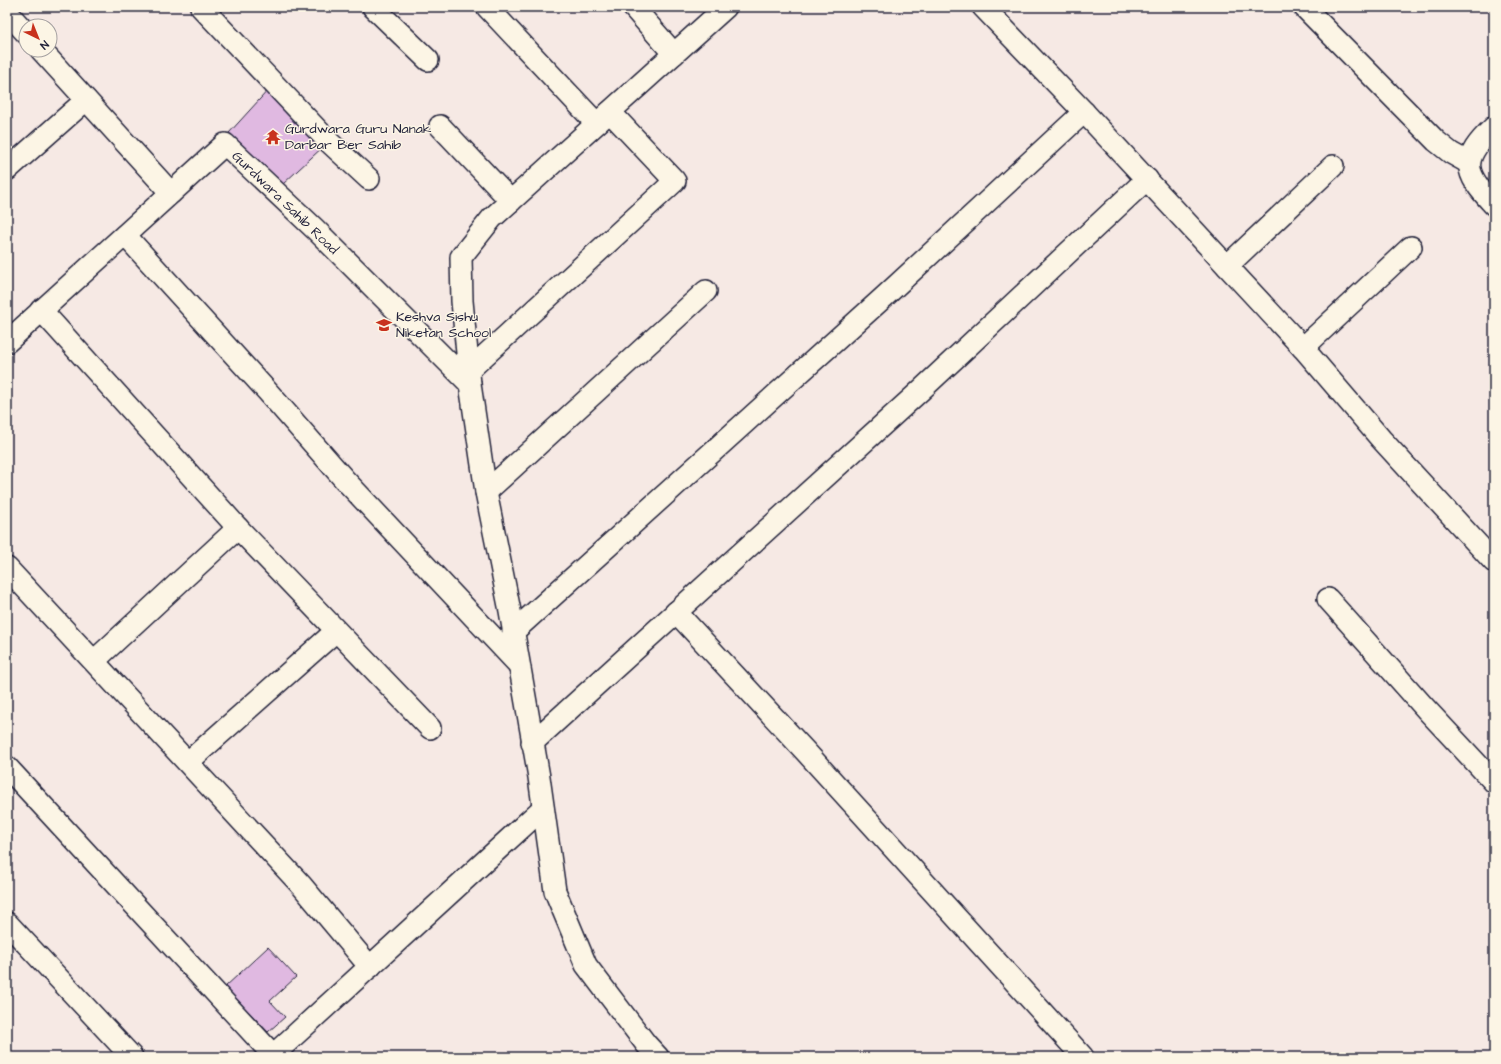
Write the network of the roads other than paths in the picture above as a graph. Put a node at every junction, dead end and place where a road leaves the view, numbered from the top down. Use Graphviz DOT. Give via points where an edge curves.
graph roads {
  1 [pos="201,7"];
  2 [pos="373,7"];
  3 [pos="487,7"];
  4 [pos="633,7"];
  5 [pos="726,7"];
  6 [pos="983,7"];
  7 [pos="1304,7"];
  8 [pos="7,12"];
  9 [pos="18,24"];
  10 [pos="674,54"];
  11 [pos="49,58"];
  12 [pos="428,60"];
  13 [pos="86,100"];
  14 [pos="1084,112"];
  15 [pos="603,118"];
  16 [pos="440,126"];
  17 [pos="1494,127"];
  18 [pos="1469,163"];
  19 [pos="1333,166"];
  20 [pos="7,170"];
  21 [pos="369,179"];
  22 [pos="1147,179"];
  23 [pos="171,193"];
  24 [pos="511,201"];
  25 [pos="1494,205"];
  26 [pos="125,235"];
  27 [pos="1411,247"];
  28 [pos="1227,266"];
  29 [pos="706,291"];
  30 [pos="42,310"];
  31 [pos="7,342"];
  32 [pos="1303,348"];
  33 [pos="470,377"];
  34 [pos="486,492"];
  35 [pos="238,528"];
  36 [pos="1494,562"];
  37 [pos="7,568"];
  38 [pos="1328,599"];
  39 [pos="676,612"];
  40 [pos="336,631"];
  41 [pos="513,632"];
  42 [pos="94,661"];
  43 [pos="519,665"];
  44 [pos="430,728"];
  45 [pos="532,743"];
  46 [pos="188,762"];
  47 [pos="7,767"];
  48 [pos="1494,782"];
  49 [pos="543,808"];
  50 [pos="7,923"];
  51 [pos="370,967"];
  52 [pos="272,1056"];
  53 [pos="132,1057"];
  54 [pos="658,1057"];
  55 [pos="1083,1057"];
  1 -- 21 [label="street" via="330,143"];
  2 -- 12 [label="street"];
  3 -- 15 [label="street"];
  4 -- 10 [label="street"];
  5 -- 10 [label="street"];
  6 -- 14 [label="street"];
  7 -- 18 [label="street" via="1436,141 1451,154"];
  8 -- 9 [label="street"];
  10 -- 15 [label="street"];
  11 -- 13 [label="street"];
  13 -- 20 [label="street"];
  13 -- 23 [label="street"];
  14 -- 22 [label="street"];
  14 -- 41 [label="street"];
  15 -- 24 [label="street"];
  15 -- 33 [label="street" via="675,181"];
  16 -- 24 [label="street"];
  17 -- 18 [label="street" via="1470,154"];
  18 -- 25 [label="street" via="1477,187"];
  19 -- 28 [label="street"];
  22 -- 28 [label="street"];
  22 -- 39 [label="street" via="920,391"];
  23 -- 26 [label="street, Gurdwara Sahib Road"];
  23 -- 33 [label="street, Gurdwara Sahib Road" via="225,144"];
  24 -- 33 [label="street" via="492,218 461,257 462,302"];
  26 -- 30 [label="street, Gurdwara Sahib Road"];
  26 -- 43 [label="street" via="344,479"];
  27 -- 32 [label="street"];
  28 -- 32 [label="street"];
  29 -- 34 [label="street"];
  30 -- 31 [label="street, Gurdwara Sahib Road"];
  30 -- 35 [label="street"];
  32 -- 36 [label="street"];
  33 -- 34 [label="street"];
  34 -- 41 [label="street"];
  35 -- 40 [label="street"];
  35 -- 42 [label="street"];
  37 -- 42 [label="street"];
  38 -- 48 [label="street"];
  39 -- 45 [label="street"];
  39 -- 55 [label="street"];
  40 -- 44 [label="street"];
  40 -- 46 [label="street"];
  41 -- 43 [label="street"];
  42 -- 46 [label="street"];
  43 -- 45 [label="street"];
  45 -- 49 [label="street"];
  46 -- 51 [label="street" via="302,886"];
  47 -- 52 [label="street"];
  49 -- 51 [label="street"];
  49 -- 54 [label="street" via="555,891 586,965"];
  50 -- 53 [label="street"];
  51 -- 52 [label="street"];
}
